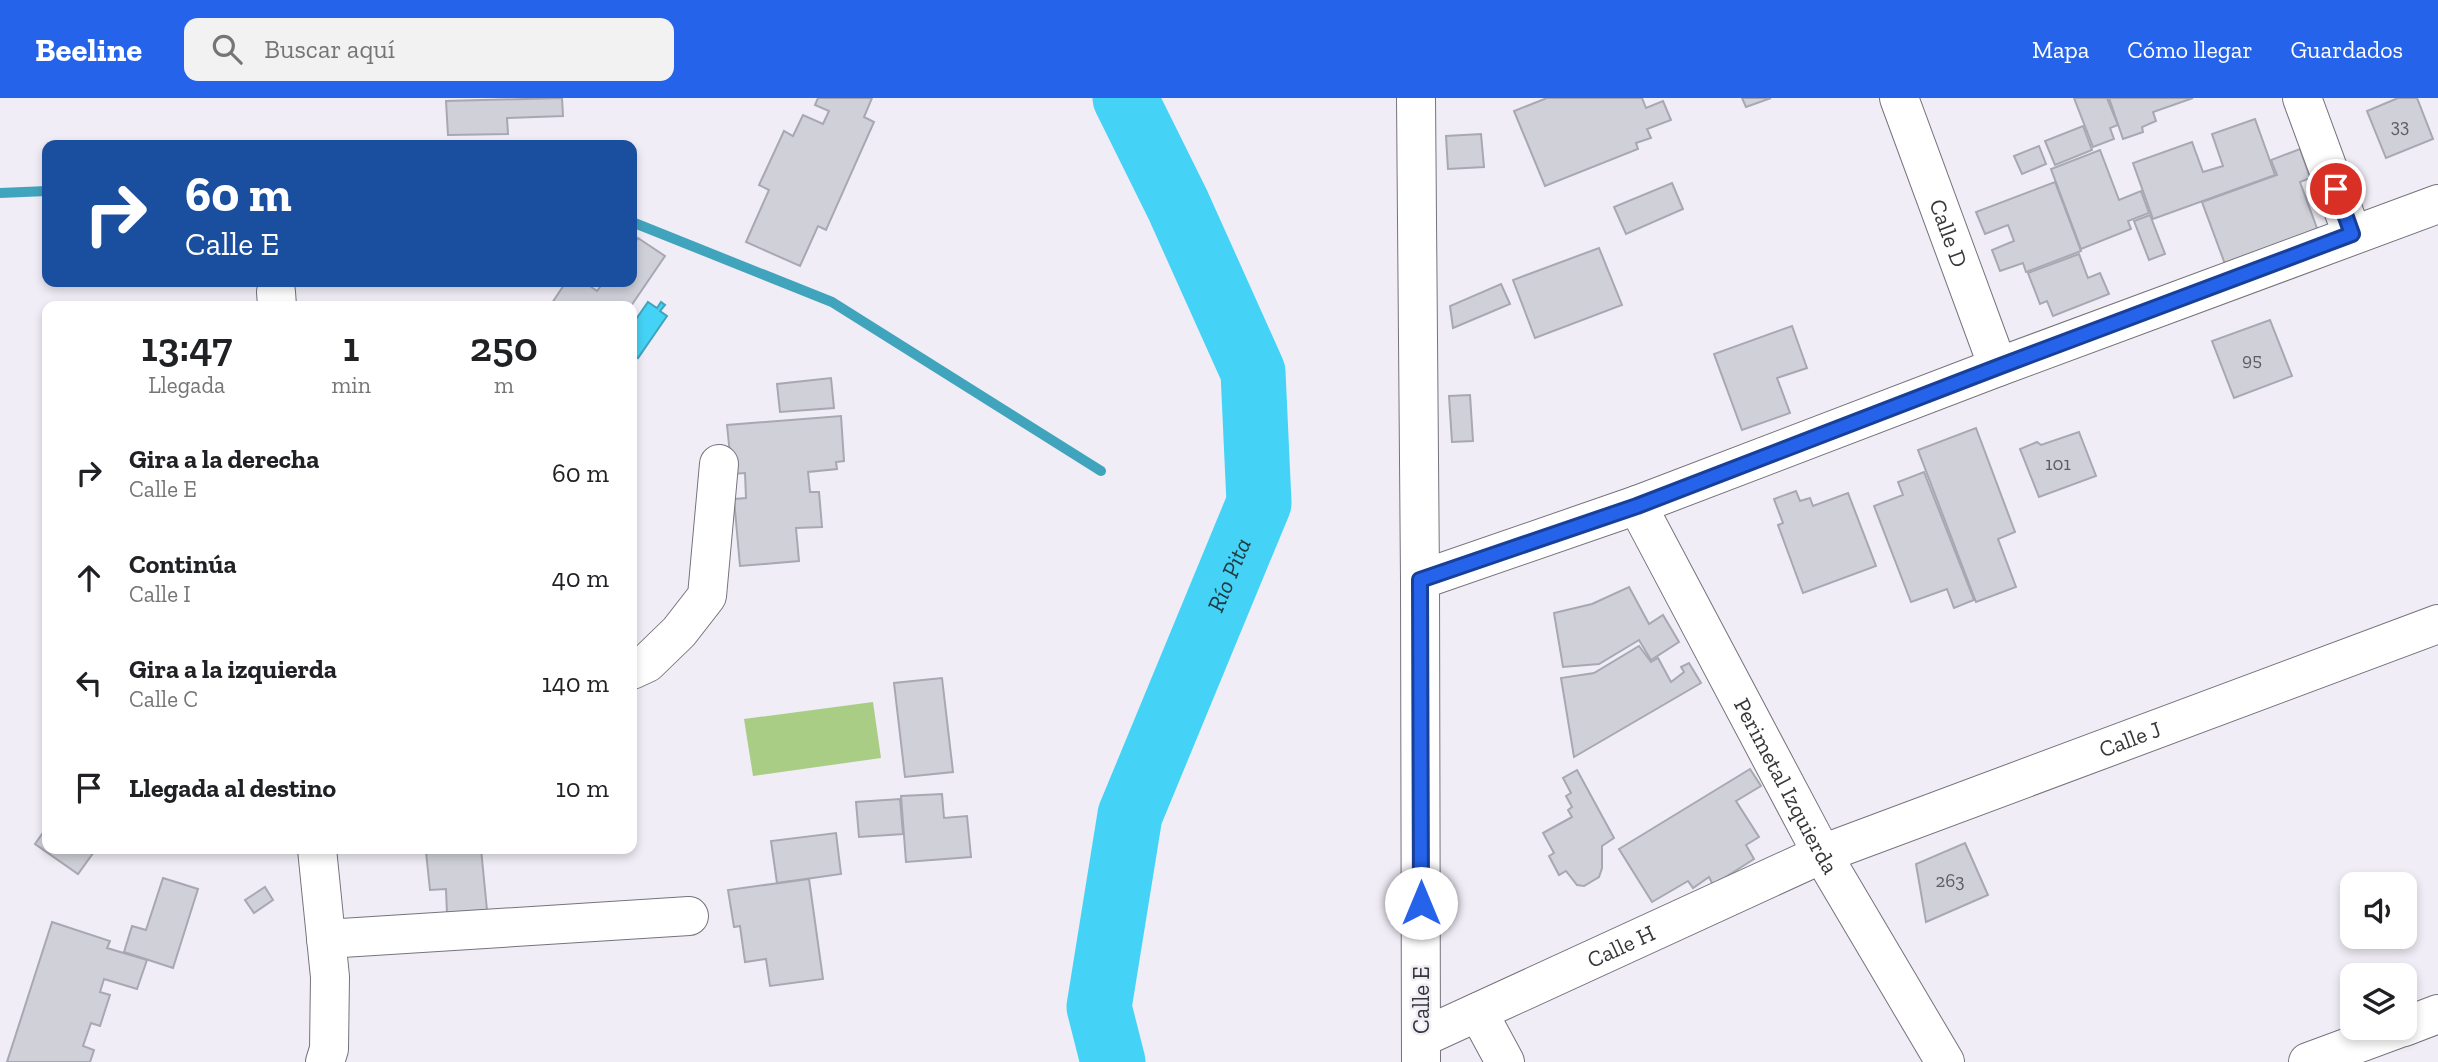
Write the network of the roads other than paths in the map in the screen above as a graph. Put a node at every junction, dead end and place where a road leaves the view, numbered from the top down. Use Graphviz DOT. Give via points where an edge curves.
graph roads {
  1 [pos="1416,98"];
  2 [pos="1899,98"];
  3 [pos="2302,98"];
  4 [pos="2438,204"];
  5 [pos="2352,234"];
  6 [pos="1998,367"];
  7 [pos="719,464"];
  8 [pos="1637,506"];
  9 [pos="1420,580"];
  10 [pos="2438,624"];
  11 [pos="637,668"];
  12 [pos="318,854"];
  13 [pos="1822,854"];
  14 [pos="689,916"];
  15 [pos="326,939"];
  16 [pos="1478,1012"];
  17 [pos="2438,1014"];
  18 [pos="2417,1022"];
  19 [pos="2368,1040"];
  20 [pos="1421,1050"];
  21 [pos="325,1062"];
  22 [pos="1505,1062"];
  23 [pos="1945,1062"];
  24 [pos="2308,1062"];
  1 -- 9 [label="street, Calle E"];
  2 -- 6 [label="street, Calle D"];
  3 -- 5 [label="street"];
  4 -- 5 [label="street"];
  5 -- 6 [label="street"];
  6 -- 8 [label="street"];
  7 -- 11 [label="street" via="707,596 679,632"];
  8 -- 9 [label="street"];
  8 -- 13 [label="street, Perimetal Izquierda"];
  9 -- 20 [label="street, Calle E"];
  10 -- 13 [label="street, Calle J"];
  12 -- 15 [label="street"];
  13 -- 16 [label="street, Calle H"];
  13 -- 23 [label="street, Perimetal Izquierda"];
  14 -- 15 [label="street"];
  15 -- 21 [label="street" via="330,977"];
  16 -- 20 [label="street, Calle H"];
  16 -- 22 [label="street"];
  17 -- 18 [label="street"];
  19 -- 24 [label="street"];
}
